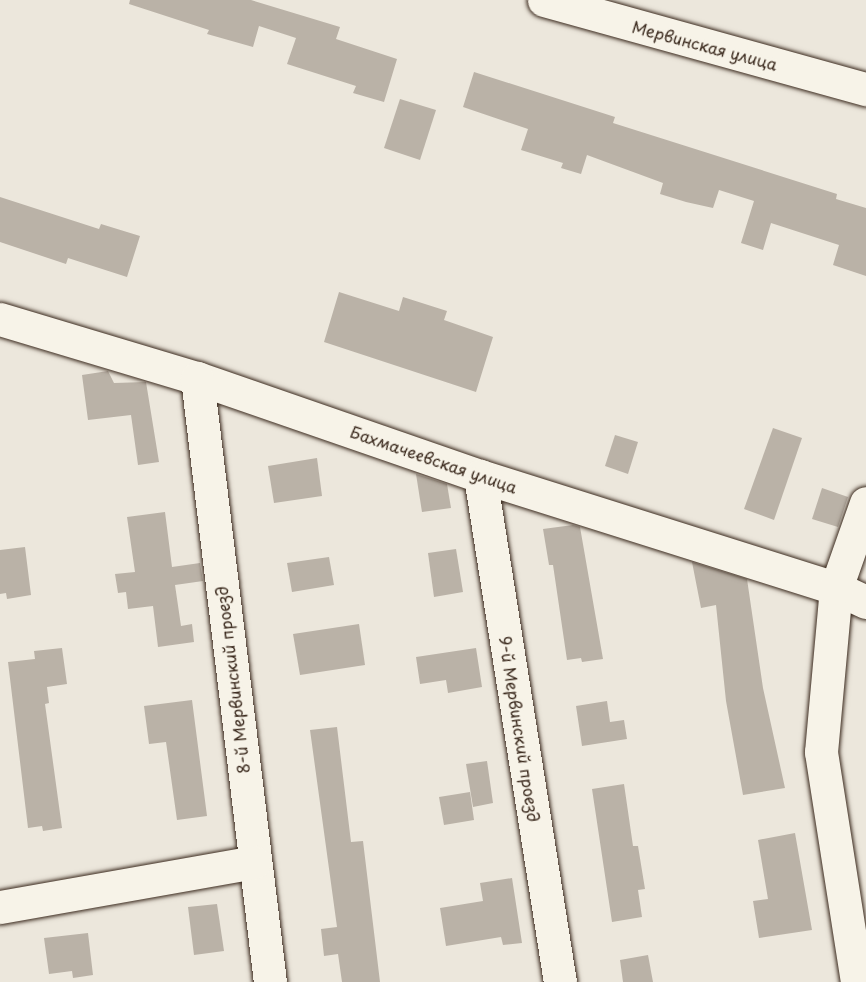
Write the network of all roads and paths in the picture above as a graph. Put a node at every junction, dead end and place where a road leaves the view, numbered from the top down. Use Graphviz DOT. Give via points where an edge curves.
graph roads {
  1 [pos="544,0"];
  2 [pos="866,89"];
  3 [pos="0,319"];
  4 [pos="197,378"];
  5 [pos="480,476"];
  6 [pos="866,502"];
  7 [pos="836,588"];
  8 [pos="866,602"];
  9 [pos="254,862"];
  10 [pos="0,907"];
  11 [pos="270,982"];
  12 [pos="560,982"];
  13 [pos="857,982"];
  1 -- 2 [label="street, Мервинская улица"];
  3 -- 4 [label="street, Бахмачеевская улица"];
  4 -- 5 [label="street, Бахмачеевская улица"];
  4 -- 9 [label="street, 8-й Мервинский проезд"];
  5 -- 7 [label="street, Бахмачеевская улица"];
  5 -- 12 [label="street, 9-й Мервинский проезд"];
  6 -- 7 [label="street"];
  7 -- 8 [label="street, Бахмачеевская улица"];
  7 -- 13 [label="street" via="821,752"];
  9 -- 10 [label="street"];
  9 -- 11 [label="street, 8-й Мервинский проезд"];
}
